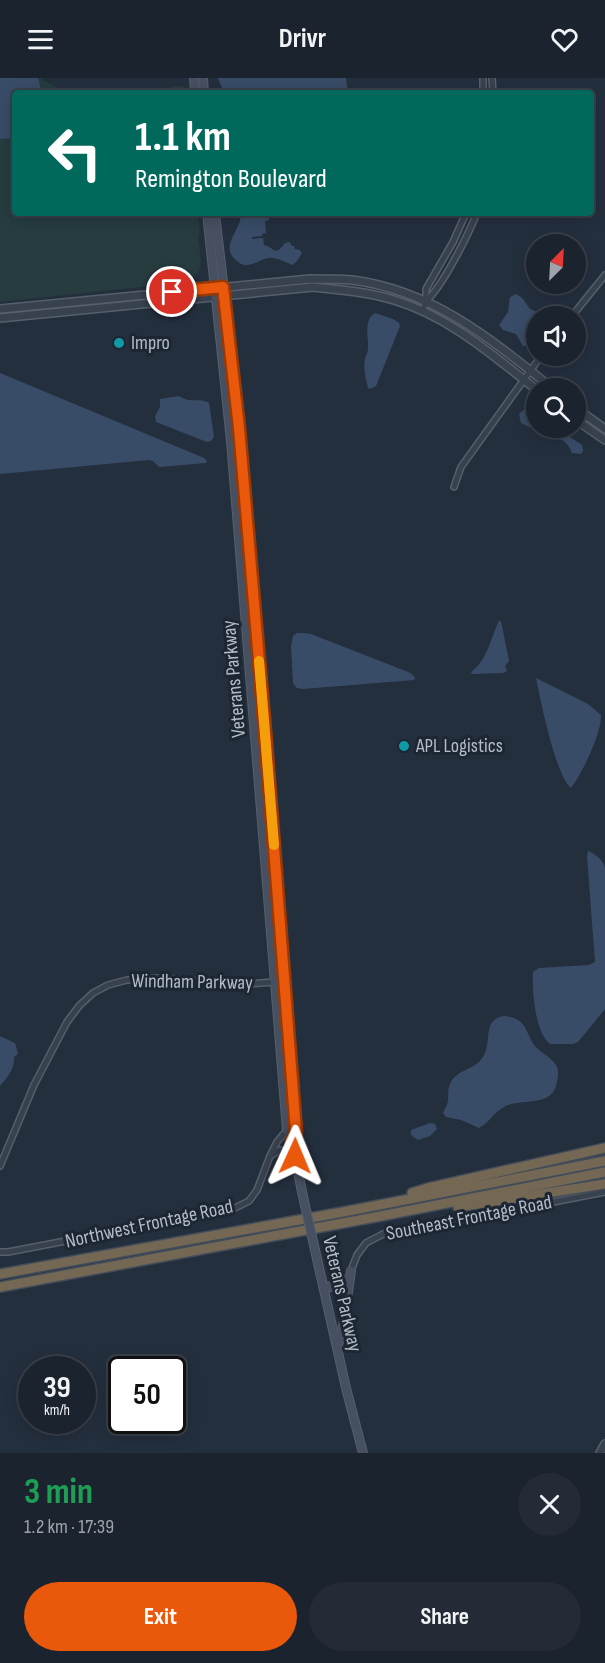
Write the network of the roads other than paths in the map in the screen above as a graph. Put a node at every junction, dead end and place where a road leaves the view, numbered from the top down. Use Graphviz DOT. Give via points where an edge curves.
graph roads {
  1 [pos="207,216"];
  2 [pos="215,216"];
  3 [pos="465,216"];
  4 [pos="476,216"];
  5 [pos="605,275"];
  6 [pos="214,292"];
  7 [pos="224,292"];
  8 [pos="426,301"];
  9 [pos="580,306"];
  10 [pos="0,309"];
  11 [pos="423,310"];
  12 [pos="0,318"];
  13 [pos="533,366"];
  14 [pos="530,370"];
  15 [pos="540,378"];
  16 [pos="523,379"];
  17 [pos="526,381"];
  18 [pos="586,415"];
  19 [pos="586,427"];
  20 [pos="605,429"];
  21 [pos="605,440"];
  22 [pos="454,487"];
  23 [pos="275,982"];
  24 [pos="287,1130"];
  25 [pos="292,1142"];
  26 [pos="605,1148"];
  27 [pos="270,1156"];
  28 [pos="295,1156"];
  29 [pos="605,1161"];
  30 [pos="0,1166"];
  31 [pos="605,1172"];
  32 [pos="605,1184"];
  33 [pos="605,1192"];
  34 [pos="378,1205"];
  35 [pos="381,1216"];
  36 [pos="0,1252"];
  37 [pos="351,1271"];
  38 [pos="0,1274"];
  39 [pos="323,1286"];
  40 [pos="0,1287"];
  41 [pos="337,1346"];
  42 [pos="605,1444"];
  43 [pos="363,1453"];
  44 [pos="600,1453"];
  1 -- 6 [label="main road, Veterans Parkway"];
  2 -- 7 [label="main road, Veterans Parkway"];
  3 -- 8 [label="street" via="426,289"];
  4 -- 8 [label="street" via="434,294"];
  5 -- 9 [label="street"];
  6 -- 7 [label="street"];
  6 -- 10 [label="street"];
  6 -- 12 [label="street"];
  6 -- 23 [label="main road, Veterans Parkway" via="231,441"];
  7 -- 8 [label="street" via="310,279 350,280"];
  7 -- 11 [label="street" via="313,287 351,290"];
  7 -- 25 [label="main road, Veterans Parkway" via="239,428 292,1067 296,1132"];
  8 -- 11 [label="street"];
  8 -- 14 [label="street" via="461,320"];
  11 -- 16 [label="street" via="469,336"];
  13 -- 14 [label="street"];
  14 -- 15 [label="street"];
  14 -- 16 [label="street"];
  16 -- 17 [label="street"];
  16 -- 22 [label="street" via="461,467"];
  18 -- 20 [label="street"];
  19 -- 21 [label="street"];
  23 -- 24 [label="main road, Veterans Parkway"];
  23 -- 30 [label="street, Windham Parkway" via="153,978 118,982 93,993 67,1022 34,1085"];
  24 -- 25 [label="main road, Veterans Parkway"];
  24 -- 27 [label="street, Northwest Frontage Road"];
  25 -- 28 [label="main road, Veterans Parkway"];
  26 -- 34 [label="highway" via="428,1188"];
  27 -- 28 [label="street" via="280,1150"];
  27 -- 36 [label="street, Northwest Frontage Road" via="257,1190 249,1201 234,1209"];
  28 -- 39 [label="main road, Veterans Parkway, bridge"];
  29 -- 34 [label="highway"];
  31 -- 35 [label="highway"];
  32 -- 35 [label="highway"];
  33 -- 37 [label="street, Southeast Frontage Road" via="387,1232 366,1242"];
  34 -- 38 [label="highway"];
  35 -- 40 [label="highway"];
  37 -- 39 [label="main road" via="341,1288"];
  37 -- 41 [label="main road"];
  39 -- 41 [label="main road, Veterans Parkway"];
  41 -- 43 [label="main road, Veterans Parkway"];
  42 -- 44 [label="street"];
}
